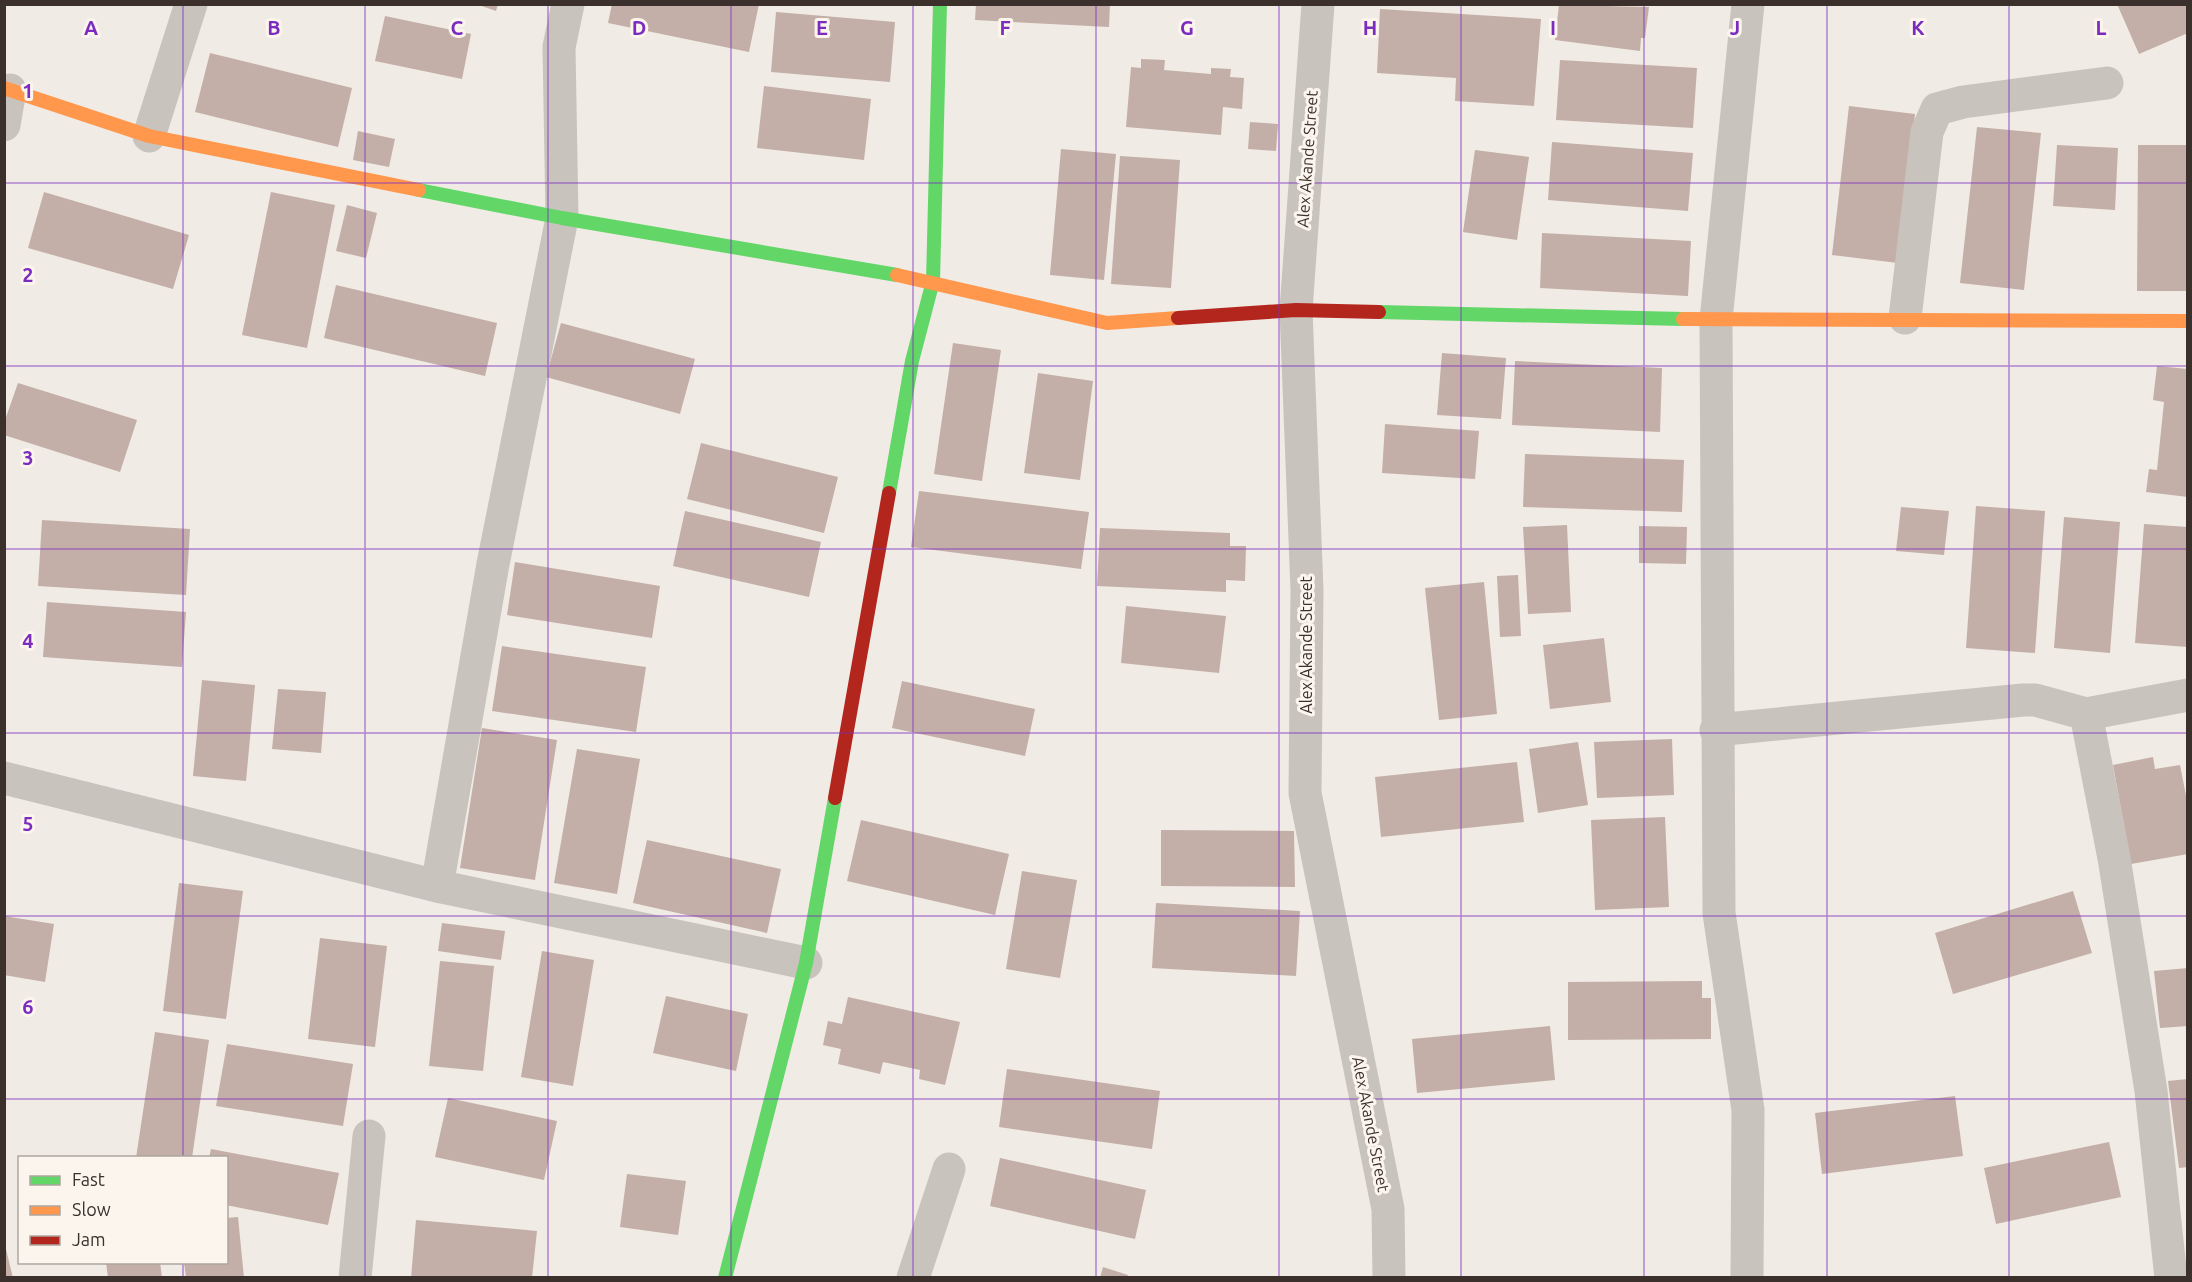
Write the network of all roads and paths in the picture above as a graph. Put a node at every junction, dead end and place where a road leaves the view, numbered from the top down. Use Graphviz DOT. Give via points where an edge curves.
graph roads {
  1 [pos="191,4"];
  2 [pos="568,4"];
  3 [pos="940,4"];
  4 [pos="1317,4"];
  5 [pos="1748,4"];
  6 [pos="2107,83"];
  7 [pos="7,89"];
  8 [pos="4,125"];
  9 [pos="149,136"];
  10 [pos="561,218"];
  11 [pos="933,281"];
  12 [pos="1296,310"];
  13 [pos="1905,318"];
  14 [pos="1716,320"];
  15 [pos="2187,321"];
  16 [pos="2187,695"];
  17 [pos="2086,714"];
  18 [pos="1716,730"];
  19 [pos="4,778"];
  20 [pos="437,886"];
  21 [pos="806,963"];
  22 [pos="369,1136"];
  23 [pos="949,1169"];
  24 [pos="355,1278"];
  25 [pos="725,1278"];
  26 [pos="913,1278"];
  27 [pos="1389,1278"];
  28 [pos="1747,1278"];
  29 [pos="2171,1278"];
  1 -- 9 [label="street"];
  2 -- 10 [label="street" via="559,46"];
  3 -- 11 [label="street"];
  4 -- 12 [label="street, Alex Akande Street"];
  5 -- 14 [label="street"];
  6 -- 13 [label="street" via="1937,109 1928,132"];
  7 -- 8 [label="street"];
  7 -- 9 [label="street"];
  9 -- 10 [label="street"];
  10 -- 11 [label="street"];
  10 -- 20 [label="street" via="493,564"];
  11 -- 12 [label="street" via="1107,323"];
  11 -- 21 [label="street" via="912,361"];
  12 -- 14 [label="street"];
  12 -- 27 [label="street, Alex Akande Street" via="1307,590 1305,793 1388,1209"];
  13 -- 14 [label="street"];
  13 -- 15 [label="street"];
  14 -- 18 [label="street"];
  16 -- 17 [label="street"];
  17 -- 18 [label="street" via="2023,700"];
  17 -- 29 [label="street" via="2114,858 2151,1091"];
  18 -- 28 [label="street" via="1719,913 1748,1110"];
  19 -- 20 [label="street"];
  20 -- 21 [label="street"];
  21 -- 25 [label="street"];
  22 -- 24 [label="street"];
  23 -- 26 [label="street"];
}
